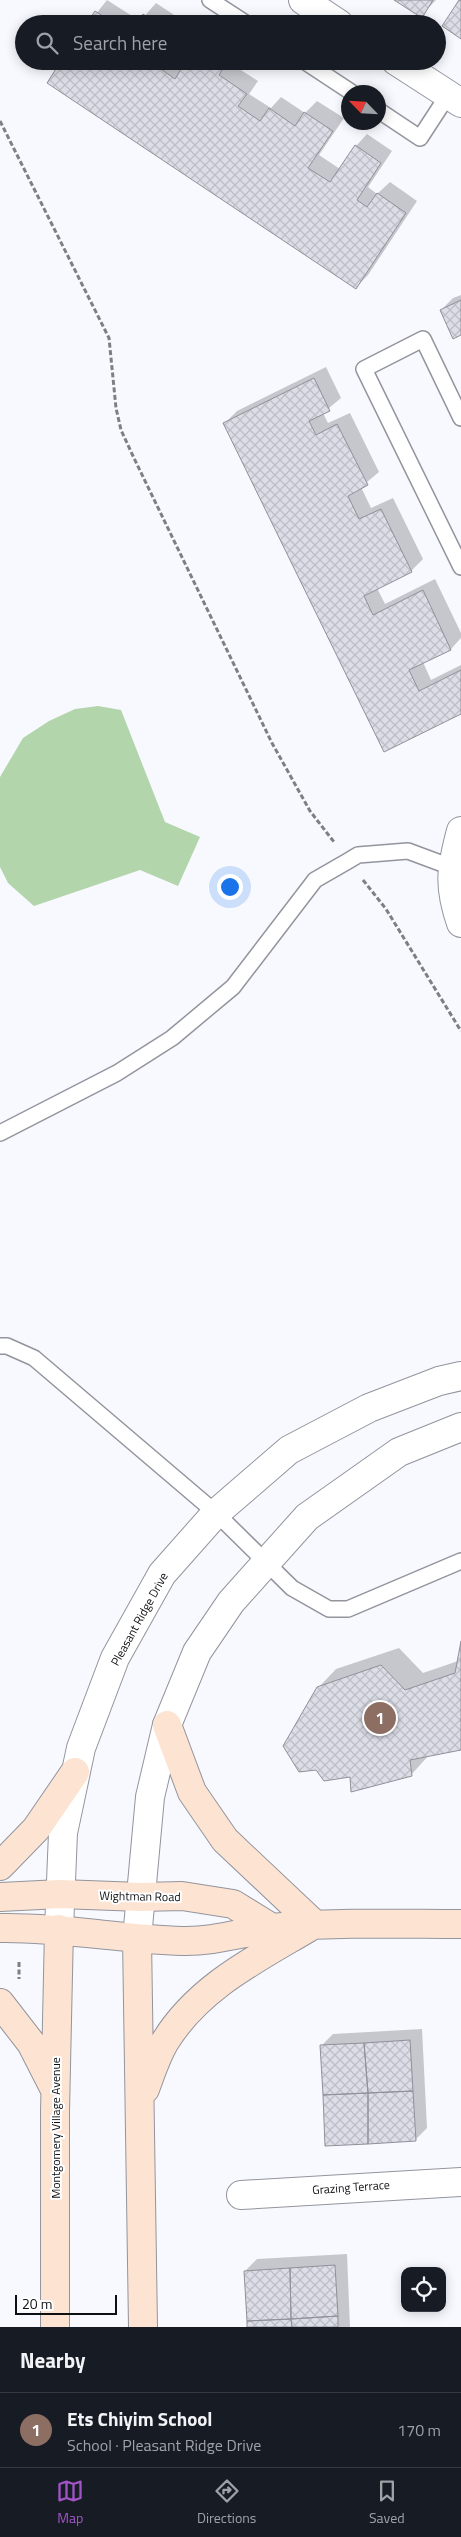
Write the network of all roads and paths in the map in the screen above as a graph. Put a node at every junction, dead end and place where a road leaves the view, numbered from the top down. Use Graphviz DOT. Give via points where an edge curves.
graph roads {
  1 [pos="210,0"];
  2 [pos="303,0"];
  3 [pos="233,15"];
  4 [pos="326,15"];
  5 [pos="318,70"];
  6 [pos="410,70"];
  7 [pos="341,85"];
  8 [pos="455,99"];
  9 [pos="386,115"];
  10 [pos="0,121"];
  11 [pos="461,418"];
  12 [pos="461,567"];
  13 [pos="461,831"];
  14 [pos="348,861"];
  15 [pos="451,867"];
  16 [pos="461,923"];
  17 [pos="461,1031"];
  18 [pos="0,1133"];
  19 [pos="0,1346"];
  20 [pos="461,1376"];
  21 [pos="461,1426"];
  22 [pos="216,1513"];
  23 [pos="461,1561"];
  24 [pos="267,1562"];
  25 [pos="167,1725"];
  26 [pos="76,1772"];
  27 [pos="0,1866"];
  28 [pos="60,1894"];
  29 [pos="0,1897"];
  30 [pos="141,1897"];
  31 [pos="314,1924"];
  32 [pos="461,1924"];
  33 [pos="0,1928"];
  34 [pos="272,1928"];
  35 [pos="59,1929"];
  36 [pos="137,1938"];
  37 [pos="18,1962"];
  38 [pos="19,1981"];
  39 [pos="0,2002"];
  40 [pos="55,2091"];
  41 [pos="140,2099"];
  42 [pos="461,2182"];
  43 [pos="241,2196"];
  44 [pos="55,2327"];
  45 [pos="143,2327"];
  1 -- 3 [label="lane"];
  2 -- 4 [label="street"];
  5 -- 7 [label="lane"];
  6 -- 8 [label="street"];
  8 -- 9 [label="lane" via="420,138"];
  10 -- 14 [label="path" via="109,338 116,408 121,430 133,456 272,743 310,811"];
  11 -- 12 [label="lane" via="423,339 364,369"];
  13 -- 15 [label="street"];
  14 -- 15 [label="lane" via="358,855 408,851"];
  14 -- 17 [label="path" via="386,909"];
  14 -- 18 [label="lane" via="315,880 232,987 172,1038 117,1073"];
  15 -- 16 [label="street" via="455,906"];
  19 -- 22 [label="lane" via="34,1358"];
  20 -- 22 [label="street, Pleasant Ridge Drive" via="369,1408 288,1450"];
  21 -- 24 [label="street" via="399,1452 307,1517"];
  22 -- 24 [label="lane"];
  22 -- 26 [label="street, Pleasant Ridge Drive" via="162,1574 115,1658 81,1748"];
  23 -- 24 [label="lane" via="348,1608 330,1609 292,1588"];
  24 -- 25 [label="street" via="231,1602 196,1652"];
  25 -- 30 [label="street" via="150,1797"];
  25 -- 31 [label="main road" via="192,1792 225,1840"];
  26 -- 27 [label="main road" via="36,1829"];
  26 -- 28 [label="street, Pleasant Ridge Drive" via="63,1833"];
  28 -- 29 [label="main road, Wightman Road"];
  28 -- 30 [label="main road, Wightman Road"];
  28 -- 35 [label="street, Pleasant Ridge Drive"];
  30 -- 34 [label="main road, Wightman Road" via="182,1896 234,1904"];
  30 -- 36 [label="street"];
  31 -- 32 [label="main road"];
  31 -- 34 [label="main road"];
  31 -- 41 [label="main road" via="230,1974 189,2008 165,2041"];
  33 -- 35 [label="main road"];
  34 -- 36 [label="main road" via="221,1939"];
  35 -- 36 [label="main road"];
  35 -- 40 [label="main road, Montgomery Village Avenue"];
  36 -- 41 [label="main road"];
  37 -- 38 [label="path"];
  39 -- 40 [label="main road" via="30,2043"];
  40 -- 44 [label="main road, Montgomery Village Avenue"];
  41 -- 45 [label="main road"];
  42 -- 43 [label="street, Grazing Terrace"];
}
